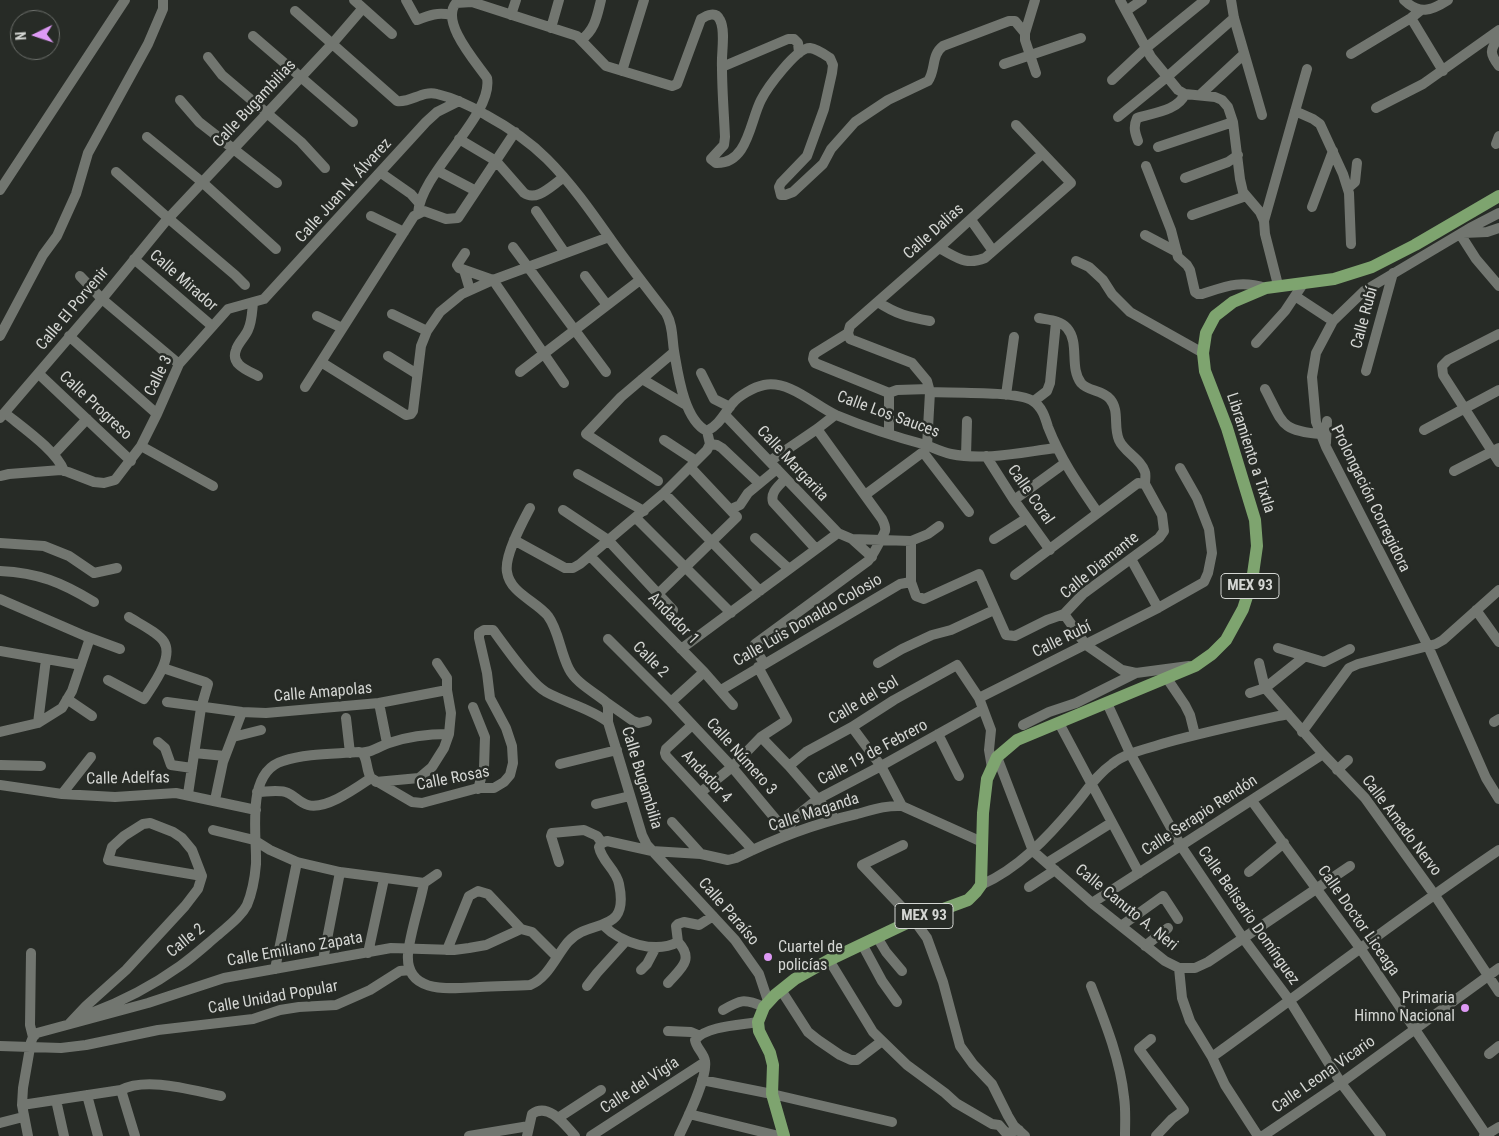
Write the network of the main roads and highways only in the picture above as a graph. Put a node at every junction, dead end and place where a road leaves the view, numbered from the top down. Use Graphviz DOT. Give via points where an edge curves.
graph roads {
  1 [pos="1499,196"];
  2 [pos="784,1136"];
  1 -- 2 [label="main road, Libramiento a Tixtla / MEX 93" via="1372,266 1334,279 1272,286 1233,302 1215,316 1206,332 1205,371 1256,520 1257,546 1252,581 1243,609 1226,640 1196,666 1018,740 995,763 987,779 982,813 981,885 968,900 914,920 829,960 795,979 766,1004 758,1022 759,1031 773,1065 772,1094"];
}
